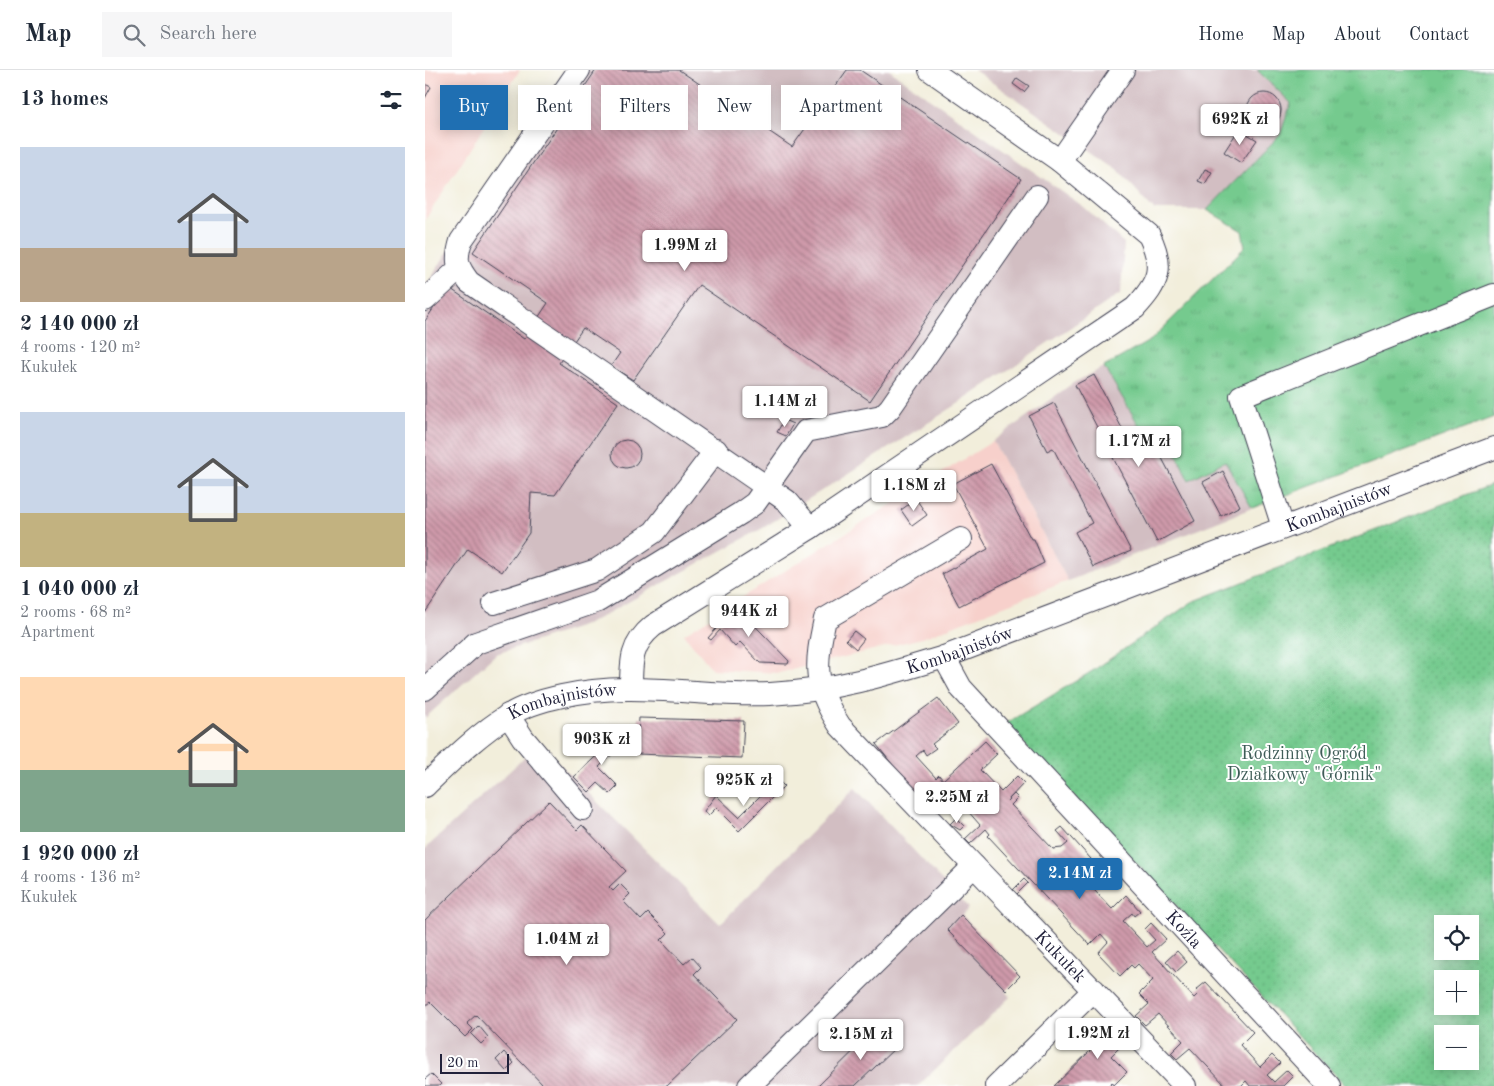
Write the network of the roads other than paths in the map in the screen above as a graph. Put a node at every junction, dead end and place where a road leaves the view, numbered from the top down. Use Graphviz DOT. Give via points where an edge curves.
graph roads {
  1 [pos="579,70"];
  2 [pos="930,70"];
  3 [pos="1123,70"];
  4 [pos="1060,161"];
  5 [pos="1037,196"];
  6 [pos="459,269"];
  7 [pos="1494,295"];
  8 [pos="425,300"];
  9 [pos="1494,448"];
  10 [pos="716,450"];
  11 [pos="767,487"];
  12 [pos="1283,527"];
  13 [pos="810,528"];
  14 [pos="961,539"];
  15 [pos="494,602"];
  16 [pos="944,657"];
  17 [pos="631,688"];
  18 [pos="425,689"];
  19 [pos="821,690"];
  20 [pos="508,715"];
  21 [pos="425,786"];
  22 [pos="583,808"];
  23 [pos="974,866"];
  24 [pos="1094,990"];
  25 [pos="1173,1082"];
  26 [pos="749,1086"];
  27 [pos="996,1086"];
  28 [pos="1329,1086"];
  1 -- 6 [label="street" via="461,241 457,255"];
  2 -- 4 [label="street"];
  3 -- 4 [label="street"];
  4 -- 13 [label="street" via="1149,235 1159,265 1157,279 1148,294 1135,308"];
  5 -- 11 [label="street" via="890,408 882,416 863,422 806,431"];
  6 -- 8 [label="street"];
  6 -- 10 [label="street" via="469,282"];
  7 -- 12 [label="street" via="1241,396"];
  9 -- 12 [label="street, Kombajnistów"];
  10 -- 11 [label="street"];
  10 -- 15 [label="street" via="654,532 597,570"];
  11 -- 13 [label="street" via="787,501"];
  11 -- 18 [label="street" via="755,504 597,601 476,642"];
  12 -- 16 [label="street, Kombajnistów"];
  13 -- 17 [label="street" via="643,634 635,647"];
  14 -- 19 [label="street" via="825,619 818,653"];
  16 -- 19 [label="street, Kombajnistów" via="866,681"];
  16 -- 28 [label="street, Koźla" via="961,688"];
  17 -- 19 [label="street, Kombajnistów" via="751,695"];
  17 -- 20 [label="street, Kombajnistów" via="594,689 540,701"];
  19 -- 23 [label="street, Kukułek" via="840,726"];
  20 -- 21 [label="street, Kombajnistów"];
  20 -- 22 [label="street" via="533,750"];
  23 -- 24 [label="street, Kukułek"];
  23 -- 26 [label="street"];
  24 -- 25 [label="street, Kukułek"];
  24 -- 27 [label="street"];
}
